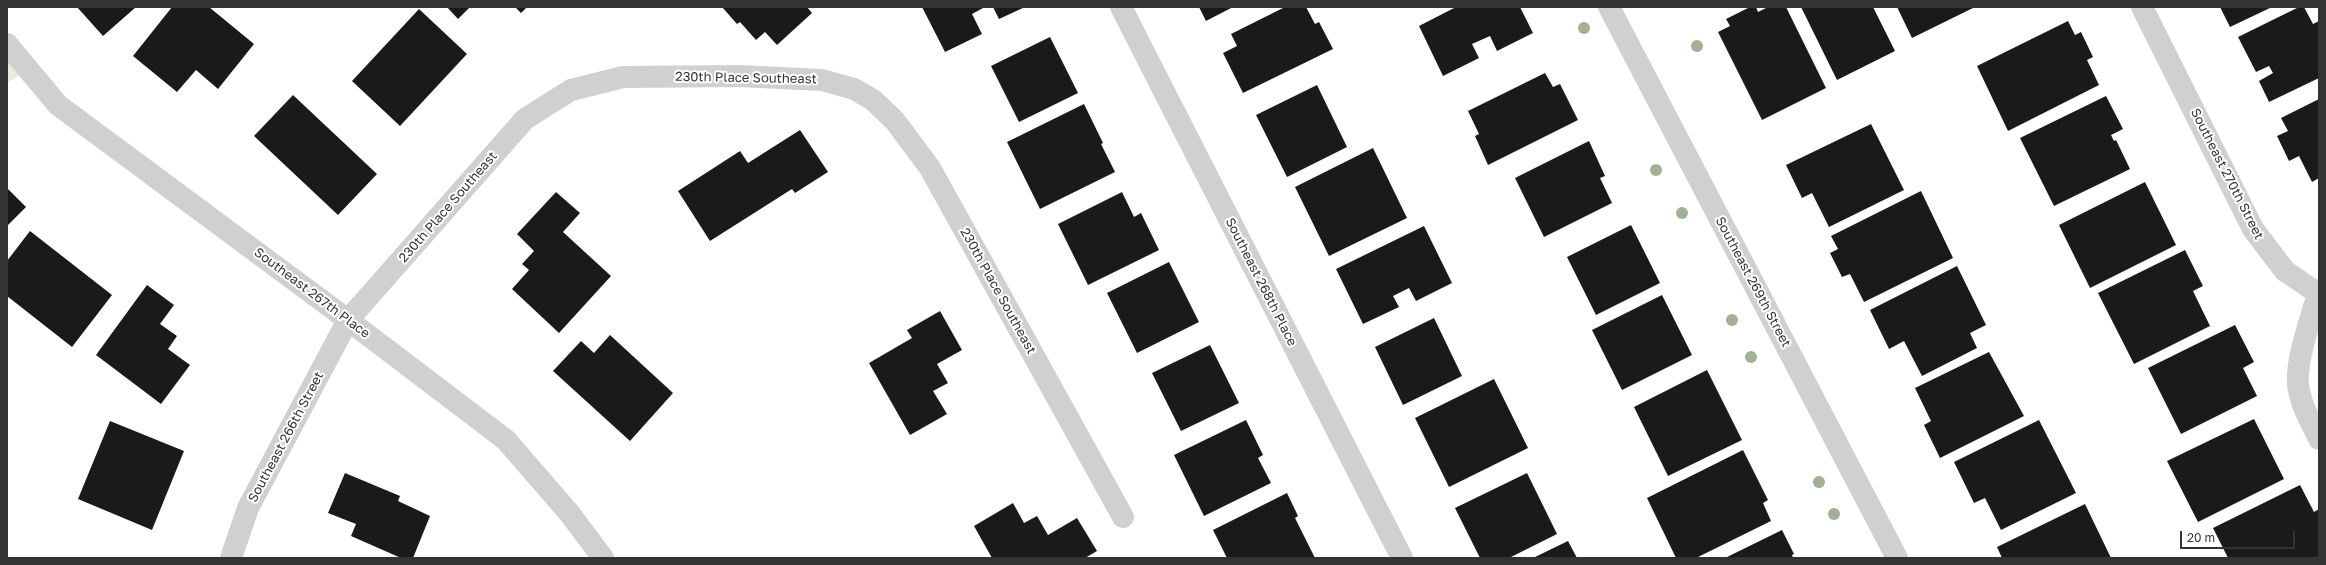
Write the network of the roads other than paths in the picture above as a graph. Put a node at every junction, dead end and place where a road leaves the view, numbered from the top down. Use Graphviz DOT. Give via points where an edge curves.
graph roads {
  1 [pos="1121,7"];
  2 [pos="1609,7"];
  3 [pos="2142,7"];
  4 [pos="7,44"];
  5 [pos="2319,294"];
  6 [pos="348,320"];
  7 [pos="2319,439"];
  8 [pos="1123,517"];
  9 [pos="231,558"];
  10 [pos="603,558"];
  11 [pos="1402,558"];
  12 [pos="1897,558"];
  1 -- 11 [label="street, Southeast 268th Place"];
  2 -- 12 [label="street, Southeast 269th Street"];
  3 -- 5 [label="street, Southeast 270th Street" via="2253,229 2284,271"];
  4 -- 6 [label="street, Southeast 267th Place" via="58,105"];
  5 -- 7 [label="street, Southeast 270th Street" via="2304,343 2298,384 2302,405"];
  6 -- 8 [label="street, 230th Place Southeast" via="525,119 571,90 623,77 739,76 822,80 854,89 873,100 895,121 930,168"];
  6 -- 9 [label="street, Southeast 266th Street" via="248,508"];
  6 -- 10 [label="street, Southeast 267th Place" via="506,440 570,514"];
}
